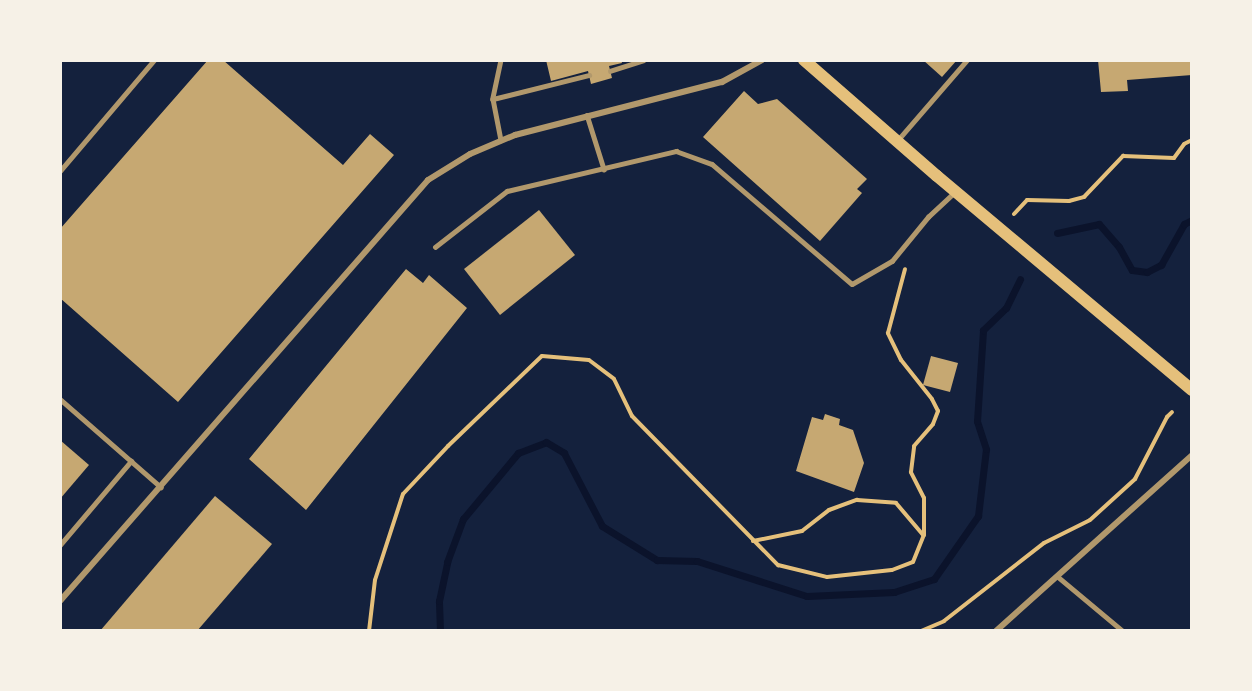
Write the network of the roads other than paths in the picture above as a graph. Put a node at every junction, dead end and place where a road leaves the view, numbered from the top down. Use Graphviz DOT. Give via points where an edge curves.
graph roads {
  1 [pos="154,60"];
  2 [pos="501,60"];
  3 [pos="643,60"];
  4 [pos="762,60"];
  5 [pos="804,60"];
  6 [pos="967,60"];
  7 [pos="610,71"];
  8 [pos="589,75"];
  9 [pos="493,99"];
  10 [pos="587,115"];
  11 [pos="501,140"];
  12 [pos="897,141"];
  13 [pos="604,170"];
  14 [pos="60,171"];
  15 [pos="955,192"];
  16 [pos="435,247"];
  17 [pos="1192,390"];
  18 [pos="60,399"];
  19 [pos="1192,455"];
  20 [pos="131,460"];
  21 [pos="161,487"];
  22 [pos="60,545"];
  23 [pos="1057,576"];
  24 [pos="60,600"];
  25 [pos="996,631"];
  26 [pos="1123,631"];
  1 -- 14 [label="lane"];
  2 -- 9 [label="lane"];
  3 -- 7 [label="lane"];
  4 -- 10 [label="street" via="722,82"];
  5 -- 12 [label="main road"];
  6 -- 12 [label="lane"];
  8 -- 9 [label="lane"];
  9 -- 11 [label="lane"];
  10 -- 11 [label="street"];
  10 -- 13 [label="lane"];
  11 -- 21 [label="street" via="428,180"];
  12 -- 15 [label="main road"];
  13 -- 15 [label="lane" via="676,151 712,164 852,284 892,261 928,217"];
  13 -- 16 [label="lane" via="507,191"];
  15 -- 17 [label="main road"];
  18 -- 20 [label="lane"];
  19 -- 23 [label="street"];
  20 -- 21 [label="lane"];
  20 -- 22 [label="lane"];
  21 -- 24 [label="street"];
  23 -- 25 [label="street"];
  23 -- 26 [label="lane"];
}
